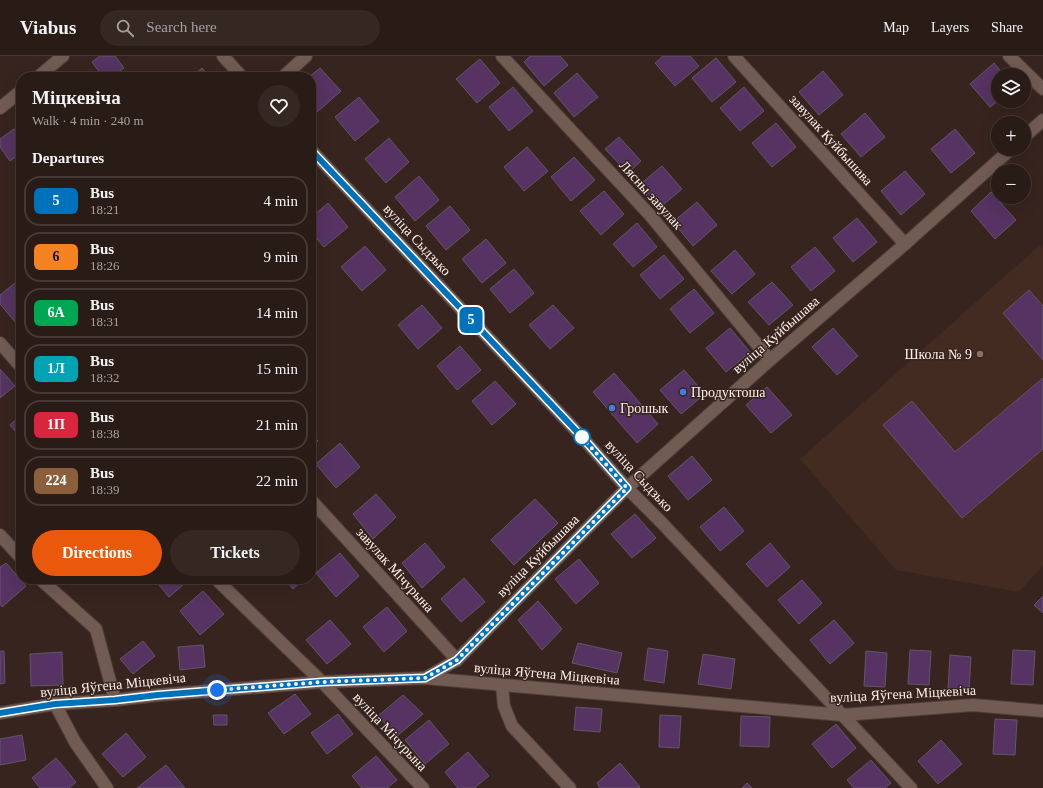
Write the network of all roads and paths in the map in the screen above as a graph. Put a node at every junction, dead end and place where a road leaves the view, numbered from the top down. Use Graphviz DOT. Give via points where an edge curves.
graph roads {
  1 [pos="223,56"];
  2 [pos="306,56"];
  3 [pos="502,56"];
  4 [pos="734,56"];
  5 [pos="1009,56"];
  6 [pos="60,57"];
  7 [pos="44,72"];
  8 [pos="237,72"];
  9 [pos="288,72"];
  10 [pos="1043,89"];
  11 [pos="16,95"];
  12 [pos="0,108"];
  13 [pos="1043,120"];
  14 [pos="1031,131"];
  15 [pos="316,155"];
  16 [pos="1003,156"];
  17 [pos="905,244"];
  18 [pos="0,343"];
  19 [pos="770,360"];
  20 [pos="16,361"];
  21 [pos="627,488"];
  22 [pos="316,505"];
  23 [pos="0,535"];
  24 [pos="16,553"];
  25 [pos="46,584"];
  26 [pos="221,584"];
  27 [pos="457,660"];
  28 [pos="425,678"];
  29 [pos="322,682"];
  30 [pos="502,685"];
  31 [pos="115,700"];
  32 [pos="55,704"];
  33 [pos="1043,711"];
  34 [pos="0,713"];
  35 [pos="842,715"];
  36 [pos="107,788"];
  37 [pos="423,788"];
  38 [pos="570,788"];
  39 [pos="911,788"];
  1 -- 8 [label="street"];
  2 -- 9 [label="street"];
  3 -- 19 [label="street, Лясны завулак" via="650,214"];
  4 -- 17 [label="street, завулак Куйбышава"];
  5 -- 10 [label="street"];
  6 -- 7 [label="street"];
  11 -- 12 [label="street"];
  13 -- 14 [label="street"];
  15 -- 21 [label="street, вуліца Сыдзько"];
  16 -- 17 [label="street, вуліца Куйбышава"];
  17 -- 19 [label="street, вуліца Куйбышава"];
  18 -- 20 [label="street"];
  19 -- 21 [label="street, вуліца Куйбышава"];
  21 -- 27 [label="street, вуліца Куйбышава"];
  21 -- 35 [label="street, вуліца Сыдзько"];
  22 -- 27 [label="street, завулак Мічурына"];
  23 -- 24 [label="street"];
  25 -- 31 [label="street" via="96,629"];
  26 -- 29 [label="street, вуліца Мічурына"];
  27 -- 28 [label="street, вуліца Куйбышава"];
  28 -- 29 [label="street, вуліца Яўгена Міцкевіча"];
  28 -- 30 [label="street, вуліца Яўгена Міцкевіча"];
  29 -- 31 [label="street, вуліца Яўгена Міцкевіча"];
  29 -- 37 [label="street, вуліца Мічурына"];
  30 -- 35 [label="street, вуліца Яўгена Міцкевіча"];
  30 -- 38 [label="street" via="504,706 512,726"];
  31 -- 32 [label="street, вуліца Яўгена Міцкевіча"];
  32 -- 34 [label="street, вуліца Яўгена Міцкевіча"];
  32 -- 36 [label="street" via="75,742"];
  33 -- 35 [label="street, вуліца Яўгена Міцкевіча" via="973,705"];
  35 -- 39 [label="street, вуліца Сыдзько"];
}
